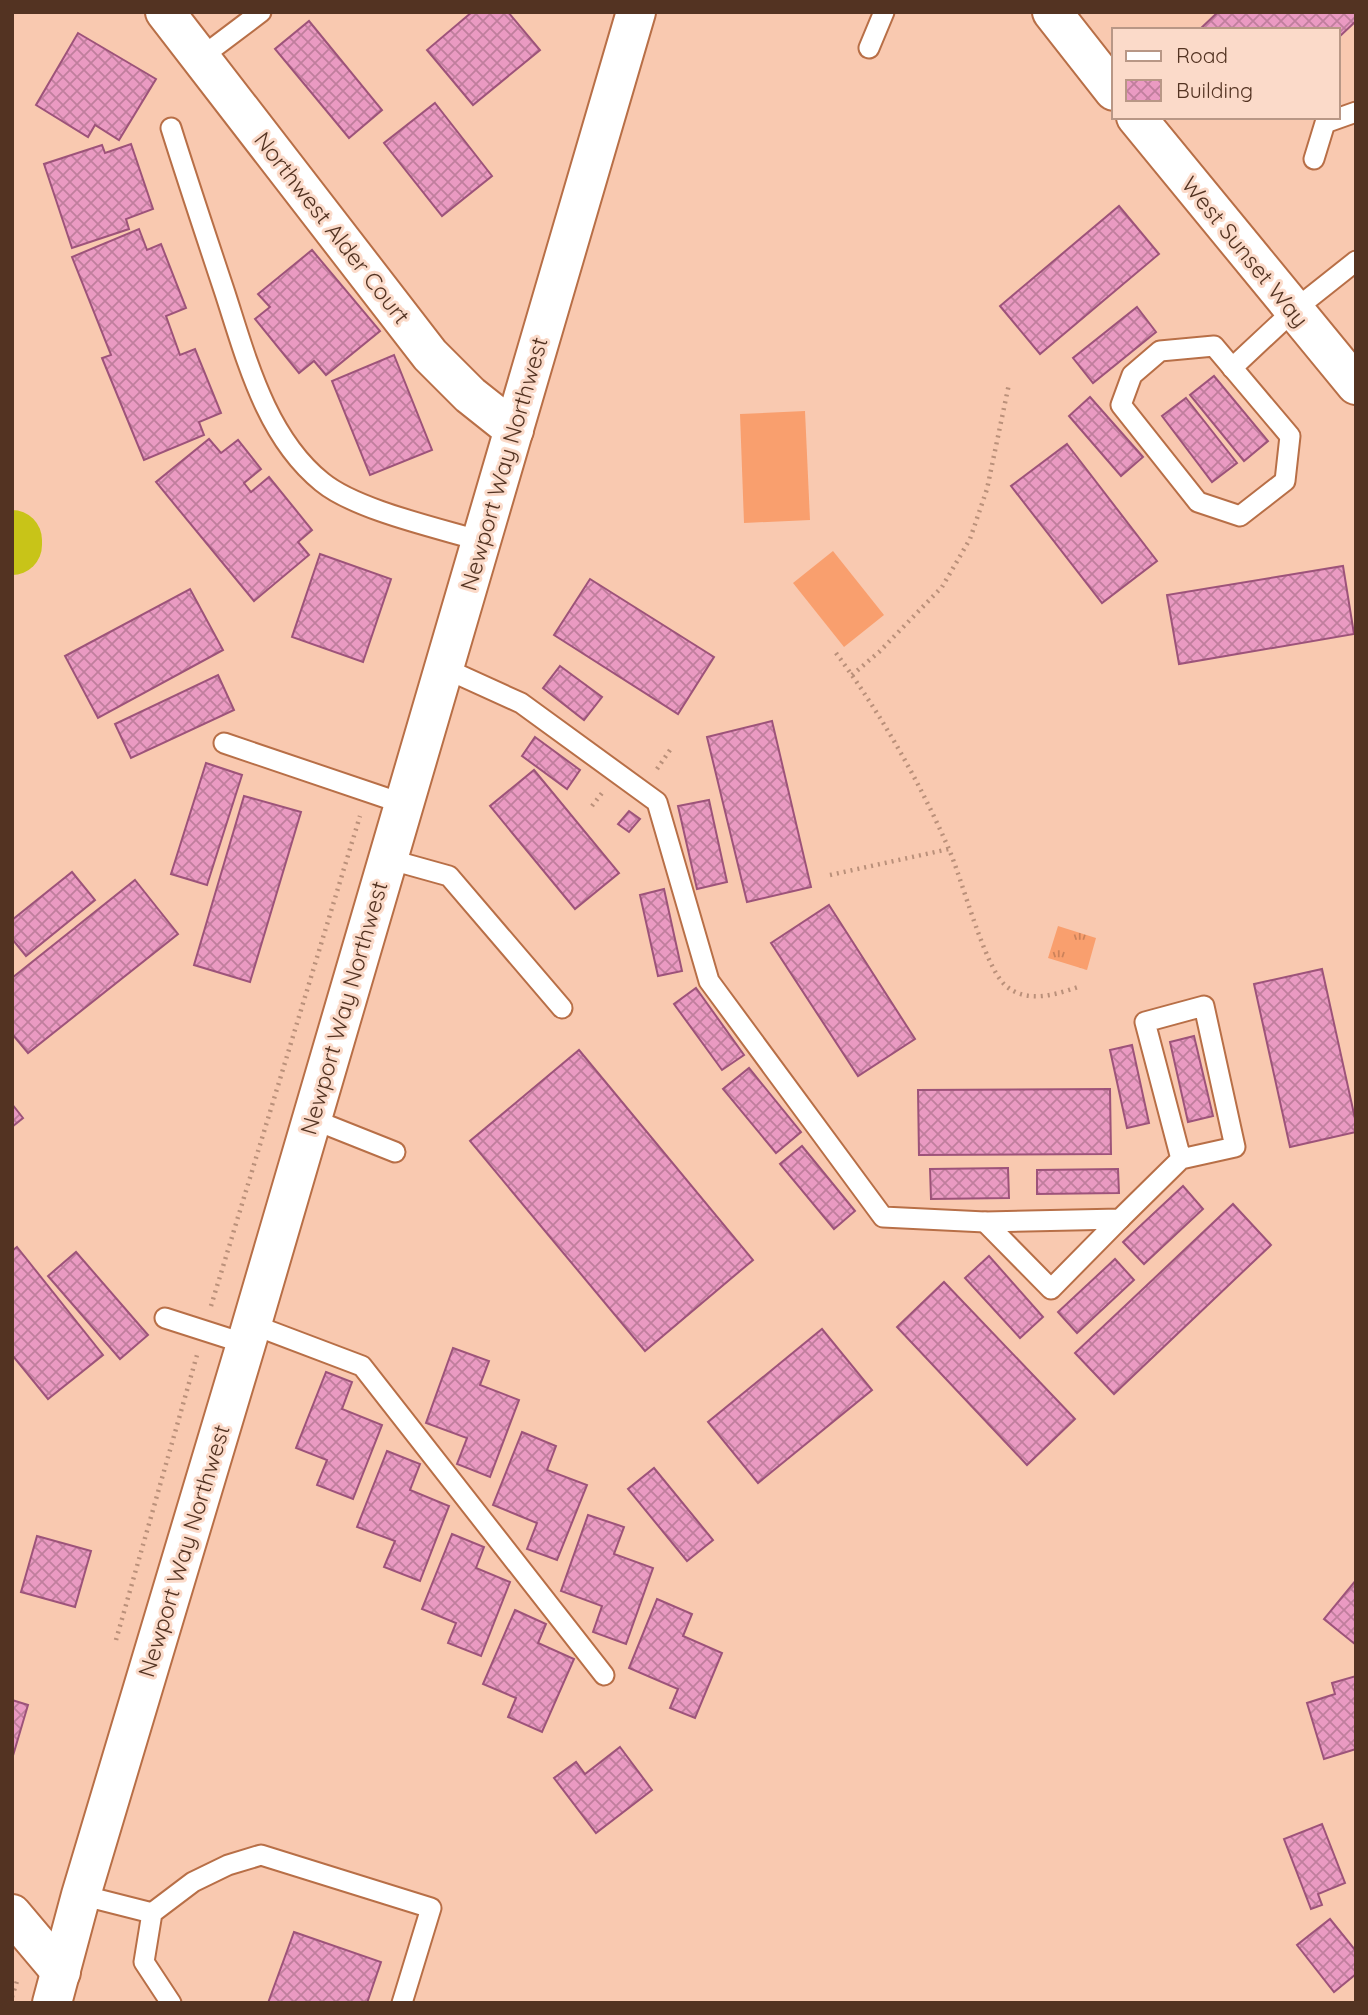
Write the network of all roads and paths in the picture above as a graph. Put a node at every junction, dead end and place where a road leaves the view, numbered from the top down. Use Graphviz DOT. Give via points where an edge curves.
graph roads {
  1 [pos="164,12"];
  2 [pos="261,12"];
  3 [pos="636,12"];
  4 [pos="884,12"];
  5 [pos="1052,12"];
  6 [pos="869,48"];
  7 [pos="200,58"];
  8 [pos="1112,88"];
  9 [pos="1138,119"];
  10 [pos="1336,119"];
  11 [pos="171,128"];
  12 [pos="1314,159"];
  13 [pos="1356,261"];
  14 [pos="1293,311"];
  15 [pos="1233,368"];
  16 [pos="1009,384"];
  17 [pos="1356,385"];
  18 [pos="514,430"];
  19 [pos="481,541"];
  20 [pos="836,653"];
  21 [pos="444,668"];
  22 [pos="852,675"];
  23 [pos="225,743"];
  24 [pos="404,804"];
  25 [pos="949,849"];
  26 [pos="388,859"];
  27 [pos="830,876"];
  28 [pos="1081,986"];
  29 [pos="562,1008"];
  30 [pos="312,1119"];
  31 [pos="395,1152"];
  32 [pos="1181,1159"];
  33 [pos="1120,1219"];
  34 [pos="985,1222"];
  35 [pos="165,1318"];
  36 [pos="248,1334"];
  37 [pos="604,1675"];
  38 [pos="81,1895"];
  39 [pos="152,1913"];
  40 [pos="12,1914"];
  41 [pos="56,1988"];
  42 [pos="171,2003"];
  43 [pos="402,2003"];
  1 -- 7 [label="street, Northwest Alder Court"];
  2 -- 7 [label="lane"];
  3 -- 18 [label="street, Newport Way Northwest"];
  4 -- 6 [label="lane"];
  5 -- 8 [label="street"];
  7 -- 18 [label="street, Northwest Alder Court" via="430,355"];
  9 -- 14 [label="street, West Sunset Way"];
  10 -- 12 [label="lane" via="1325,123"];
  11 -- 19 [label="lane" via="251,373 297,458 323,483 355,501"];
  13 -- 14 [label="lane"];
  14 -- 15 [label="lane"];
  14 -- 17 [label="street, West Sunset Way"];
  15 -- 15 [label="lane" via="1290,436 1285,481 1240,516 1198,502 1121,405 1132,375 1160,351 1214,346"];
  16 -- 22 [label="path" via="970,539 942,587"];
  18 -- 19 [label="street, Newport Way Northwest"];
  19 -- 21 [label="street, Newport Way Northwest"];
  20 -- 22 [label="path"];
  21 -- 24 [label="street, Newport Way Northwest"];
  21 -- 34 [label="lane" via="521,703 657,802 709,981 883,1217"];
  22 -- 25 [label="path" via="907,762"];
  23 -- 24 [label="lane"];
  24 -- 26 [label="street, Newport Way Northwest"];
  25 -- 27 [label="path"];
  25 -- 28 [label="path" via="992,966 1005,986 1029,997"];
  26 -- 29 [label="lane" via="449,876"];
  26 -- 30 [label="street, Newport Way Northwest"];
  30 -- 31 [label="lane"];
  30 -- 36 [label="street, Newport Way Northwest"];
  32 -- 32 [label="lane" via="1145,1022 1205,1006 1235,1147"];
  32 -- 33 [label="lane"];
  33 -- 34 [label="lane"];
  33 -- 34 [label="lane" via="1051,1289"];
  35 -- 36 [label="lane"];
  36 -- 37 [label="lane" via="362,1366"];
  36 -- 38 [label="street, Newport Way Northwest"];
  38 -- 39 [label="lane"];
  38 -- 41 [label="street, Newport Way Northwest"];
  39 -- 42 [label="lane" via="145,1962"];
  39 -- 43 [label="lane" via="193,1882 261,1855 431,1908"];
  40 -- 41 [label="street"];
}
